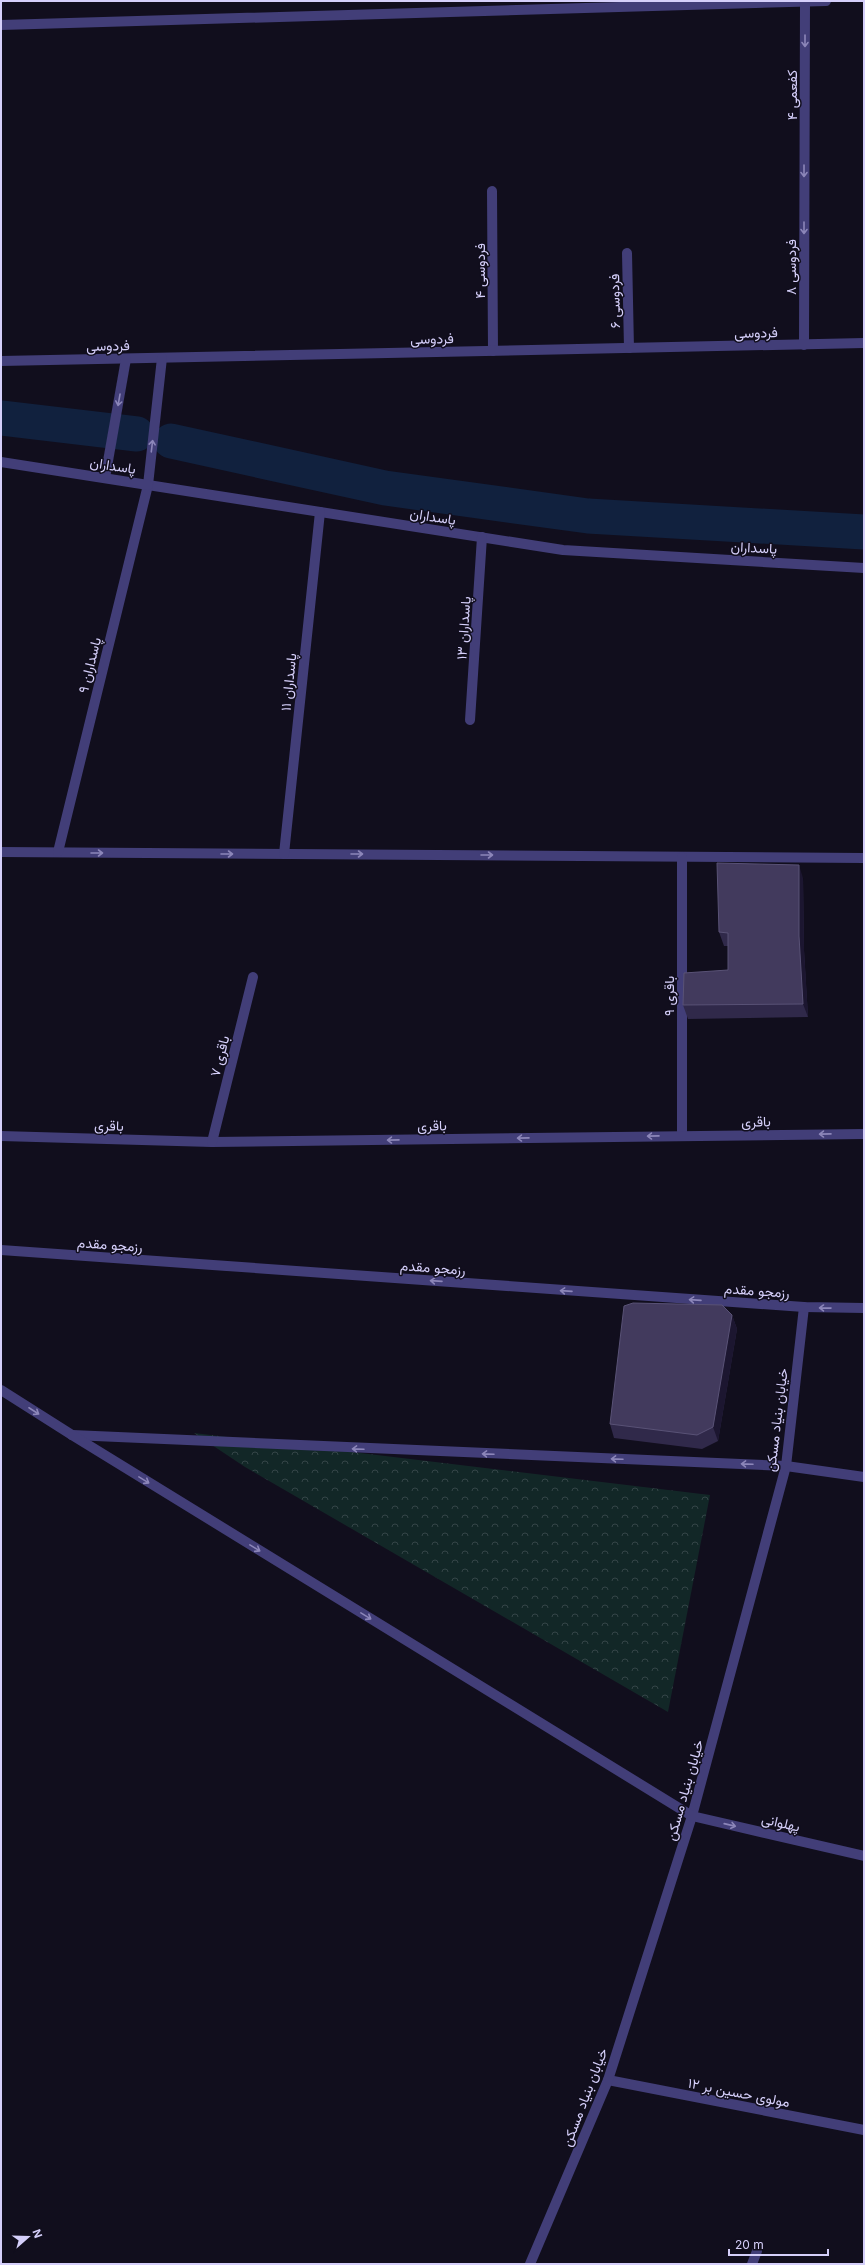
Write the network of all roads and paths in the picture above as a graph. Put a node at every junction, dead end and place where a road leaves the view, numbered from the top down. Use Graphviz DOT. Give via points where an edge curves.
graph roads {
  1 [pos="826,1"];
  2 [pos="805,2"];
  3 [pos="692,3"];
  4 [pos="1,25"];
  5 [pos="804,189"];
  6 [pos="492,191"];
  7 [pos="627,253"];
  8 [pos="864,343"];
  9 [pos="804,345"];
  10 [pos="629,348"];
  11 [pos="493,351"];
  12 [pos="162,358"];
  13 [pos="126,360"];
  14 [pos="1,361"];
  15 [pos="1,462"];
  16 [pos="106,477"];
  17 [pos="148,485"];
  18 [pos="320,512"];
  19 [pos="482,538"];
  20 [pos="864,568"];
  21 [pos="470,720"];
  22 [pos="1,852"];
  23 [pos="58,852"];
  24 [pos="284,854"];
  25 [pos="682,857"];
  26 [pos="864,858"];
  27 [pos="253,977"];
  28 [pos="864,1134"];
  29 [pos="682,1135"];
  30 [pos="1,1136"];
  31 [pos="212,1142"];
  32 [pos="1,1250"];
  33 [pos="804,1307"];
  34 [pos="864,1308"];
  35 [pos="1,1390"];
  36 [pos="72,1436"];
  37 [pos="786,1466"];
  38 [pos="864,1477"];
  39 [pos="692,1816"];
  40 [pos="864,1856"];
  41 [pos="608,2080"];
  42 [pos="864,2130"];
  43 [pos="757,2251"];
  44 [pos="530,2264"];
  45 [pos="752,2264"];
  1 -- 2 [label="street"];
  2 -- 3 [label="street"];
  2 -- 5 [label="street, کفعمی ۴, one-way"];
  3 -- 4 [label="street"];
  5 -- 9 [label="street, فردوسی ۸, one-way"];
  6 -- 11 [label="street, فردوسی ۴"];
  7 -- 10 [label="street, فردوسی ۶"];
  8 -- 9 [label="street, فردوسی"];
  9 -- 10 [label="street, فردوسی"];
  10 -- 11 [label="street, فردوسی"];
  11 -- 12 [label="street, فردوسی"];
  12 -- 13 [label="street, فردوسی"];
  17 -- 12 [label="street, پاسداران ۹, one-way"];
  13 -- 14 [label="street, فردوسی"];
  13 -- 16 [label="street, one-way"];
  15 -- 16 [label="street, پاسداران"];
  16 -- 17 [label="street, پاسداران"];
  17 -- 18 [label="street, پاسداران"];
  17 -- 23 [label="street, پاسداران ۹"];
  18 -- 19 [label="street, پاسداران"];
  18 -- 24 [label="street, پاسداران ۱۱"];
  19 -- 20 [label="street, پاسداران" via="563,550"];
  19 -- 21 [label="street, پاسداران ۱۳"];
  22 -- 23 [label="street"];
  23 -- 24 [label="street, one-way"];
  24 -- 25 [label="street, one-way"];
  25 -- 26 [label="street"];
  25 -- 29 [label="street, باقری ۹"];
  27 -- 31 [label="street, باقری ۷"];
  28 -- 29 [label="street, باقری, one-way"];
  29 -- 31 [label="street, باقری, one-way"];
  30 -- 31 [label="street, باقری"];
  33 -- 32 [label="street, رزمجو مقدم, one-way"];
  34 -- 33 [label="street, رزمجو مقدم, one-way"];
  33 -- 37 [label="street, خیابان بنیاد مسکن"];
  35 -- 36 [label="street, پهلوانی, one-way"];
  37 -- 36 [label="street, one-way"];
  36 -- 39 [label="street, پهلوانی, one-way"];
  37 -- 38 [label="street"];
  37 -- 39 [label="street, خیابان بنیاد مسکن"];
  39 -- 40 [label="street, پهلوانی, one-way"];
  39 -- 41 [label="street, خیابان بنیاد مسکن"];
  41 -- 42 [label="street, مولوی حسین بر ۱۲"];
  41 -- 44 [label="street, خیابان بنیاد مسکن"];
  43 -- 45 [label="street"];
}
